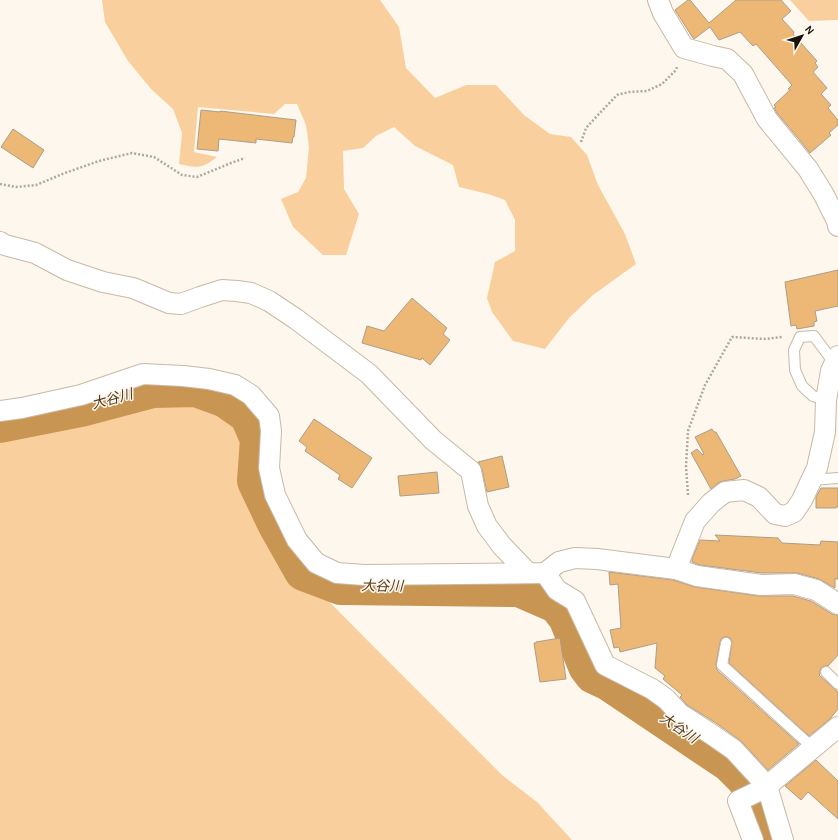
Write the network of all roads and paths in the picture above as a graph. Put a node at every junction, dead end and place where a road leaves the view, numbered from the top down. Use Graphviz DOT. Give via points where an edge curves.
graph roads {
  1 [pos="658,0"];
  2 [pos="684,48"];
  3 [pos="581,142"];
  4 [pos="246,158"];
  5 [pos="0,184"];
  6 [pos="838,226"];
  7 [pos="0,242"];
  8 [pos="800,337"];
  9 [pos="836,360"];
  10 [pos="826,400"];
  11 [pos="0,411"];
  12 [pos="831,432"];
  13 [pos="838,478"];
  14 [pos="812,480"];
  15 [pos="695,521"];
  16 [pos="676,569"];
  17 [pos="536,573"];
  18 [pos="837,599"];
  19 [pos="726,642"];
  20 [pos="826,672"];
  21 [pos="838,684"];
  22 [pos="838,727"];
  23 [pos="812,747"];
  24 [pos="765,788"];
  25 [pos="754,840"];
  26 [pos="782,840"];
  1 -- 2 [label="street"];
  2 -- 3 [label="path" via="676,70 662,84 647,91 617,95 586,128"];
  2 -- 6 [label="street" via="727,59 744,74 767,120 808,169 824,195"];
  4 -- 5 [label="path" via="197,177 182,174 154,157 132,153 99,161 36,185 16,187"];
  7 -- 17 [label="street" via="35,253 67,270 103,282 133,288 169,303 181,304 222,290 251,293 269,300 369,374 433,440 471,471 478,506 487,526 502,546"];
  8 -- 9 [label="lane" via="814,336"];
  8 -- 10 [label="lane" via="794,350 795,370 807,391"];
  8 -- 15 [label="path" via="732,337 705,385 688,431 688,496"];
  9 -- 10 [label="street" via="831,371"];
  10 -- 12 [label="street"];
  11 -- 17 [label="street" via="81,395 143,374 190,376 235,386 251,395 269,416 269,468 275,495 297,540 316,563 337,573 364,575"];
  12 -- 14 [label="street"];
  13 -- 14 [label="lane"];
  14 -- 15 [label="street" via="794,512 785,516 775,514 759,498 744,490 725,492"];
  15 -- 16 [label="street"];
  16 -- 17 [label="street" via="575,558 559,562"];
  16 -- 18 [label="street" via="697,576 761,585 794,584"];
  17 -- 24 [label="street" via="575,601 605,665 652,689 680,714 734,750"];
  19 -- 23 [label="lane" via="722,665"];
  20 -- 21 [label="lane"];
  22 -- 23 [label="street"];
  23 -- 24 [label="street"];
  24 -- 25 [label="street" via="738,801"];
  24 -- 26 [label="street"];
}
